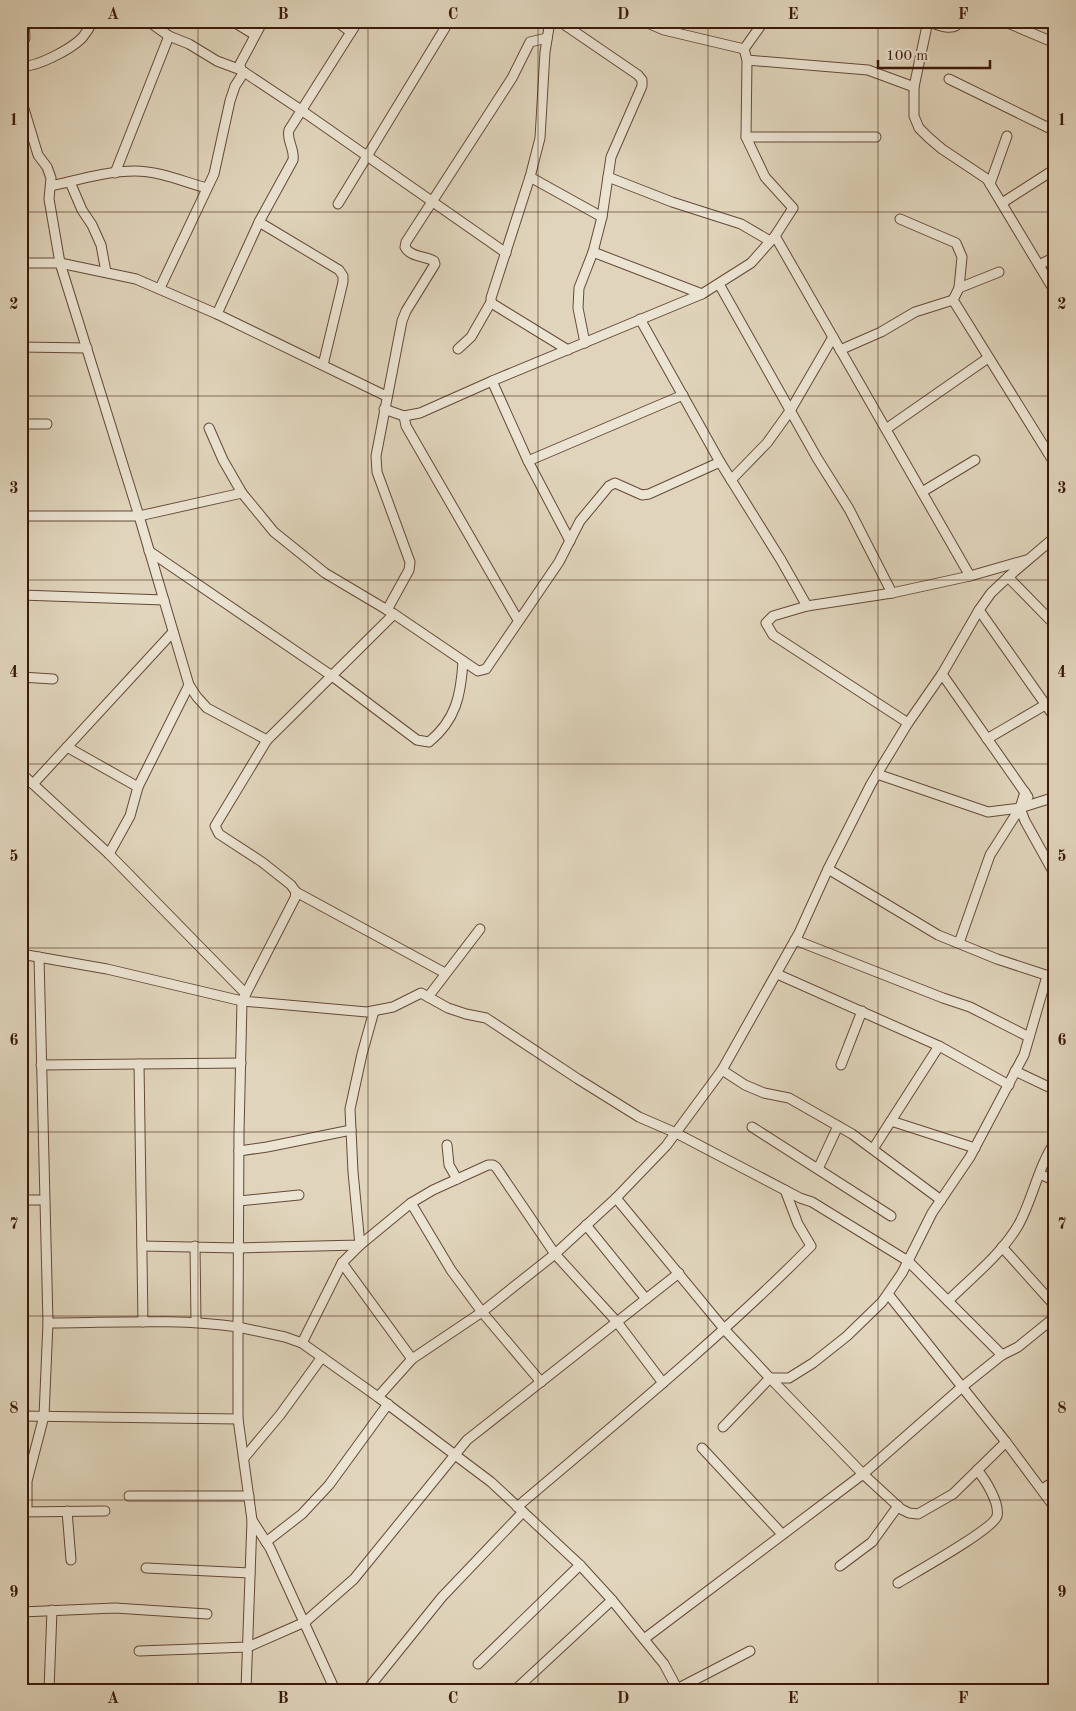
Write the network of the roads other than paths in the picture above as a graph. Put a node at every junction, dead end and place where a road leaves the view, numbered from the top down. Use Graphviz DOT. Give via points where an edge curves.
graph roads {
  1 [pos="24,21"];
  2 [pos="94,21"];
  3 [pos="148,21"];
  4 [pos="232,21"];
  5 [pos="263,21"];
  6 [pos="336,21"];
  7 [pos="358,21"];
  8 [pos="550,21"];
  9 [pos="559,21"];
  10 [pos="643,21"];
  11 [pos="764,21"];
  12 [pos="927,21"];
  13 [pos="961,21"];
  14 [pos="1003,21"];
  15 [pos="445,28"];
  16 [pos="351,32"];
  17 [pos="255,35"];
  18 [pos="169,36"];
  19 [pos="547,38"];
  20 [pos="1055,43"];
  21 [pos="21,47"];
  22 [pos="744,49"];
  23 [pos="747,60"];
  24 [pos="21,66"];
  25 [pos="242,71"];
  26 [pos="948,79"];
  27 [pos="914,87"];
  28 [pos="21,99"];
  29 [pos="301,110"];
  30 [pos="1055,131"];
  31 [pos="1007,136"];
  32 [pos="746,137"];
  33 [pos="876,137"];
  34 [pos="367,156"];
  35 [pos="1055,169"];
  36 [pos="115,173"];
  37 [pos="530,177"];
  38 [pos="608,177"];
  39 [pos="70,182"];
  40 [pos="990,184"];
  41 [pos="51,186"];
  42 [pos="207,188"];
  43 [pos="432,202"];
  44 [pos="338,204"];
  45 [pos="1002,204"];
  46 [pos="602,218"];
  47 [pos="900,218"];
  48 [pos="259,222"];
  49 [pos="773,238"];
  50 [pos="593,252"];
  51 [pos="506,253"];
  52 [pos="1055,257"];
  53 [pos="21,263"];
  54 [pos="60,263"];
  55 [pos="1039,265"];
  56 [pos="106,272"];
  57 [pos="999,272"];
  58 [pos="719,284"];
  59 [pos="160,288"];
  60 [pos="959,288"];
  61 [pos="1055,292"];
  62 [pos="702,294"];
  63 [pos="953,300"];
  64 [pos="491,302"];
  65 [pos="216,314"];
  66 [pos="640,320"];
  67 [pos="833,337"];
  68 [pos="585,343"];
  69 [pos="21,347"];
  70 [pos="87,348"];
  71 [pos="458,349"];
  72 [pos="568,350"];
  73 [pos="840,350"];
  74 [pos="988,358"];
  75 [pos="322,365"];
  76 [pos="492,381"];
  77 [pos="683,395"];
  78 [pos="386,396"];
  79 [pos="384,409"];
  80 [pos="790,411"];
  81 [pos="404,416"];
  82 [pos="21,424"];
  83 [pos="46,424"];
  84 [pos="208,428"];
  85 [pos="886,429"];
  86 [pos="975,460"];
  87 [pos="528,461"];
  88 [pos="720,462"];
  89 [pos="1055,464"];
  90 [pos="731,480"];
  91 [pos="922,492"];
  92 [pos="242,493"];
  93 [pos="21,516"];
  94 [pos="139,516"];
  95 [pos="1055,536"];
  96 [pos="570,541"];
  97 [pos="149,550"];
  98 [pos="1028,559"];
  99 [pos="970,576"];
  100 [pos="1008,577"];
  101 [pos="892,593"];
  102 [pos="21,595"];
  103 [pos="164,600"];
  104 [pos="807,606"];
  105 [pos="979,610"];
  106 [pos="390,612"];
  107 [pos="518,620"];
  108 [pos="1055,625"];
  109 [pos="173,632"];
  110 [pos="463,661"];
  111 [pos="942,674"];
  112 [pos="332,676"];
  113 [pos="21,677"];
  114 [pos="53,679"];
  115 [pos="189,685"];
  116 [pos="1045,705"];
  117 [pos="1055,718"];
  118 [pos="908,723"];
  119 [pos="988,739"];
  120 [pos="267,740"];
  121 [pos="67,747"];
  122 [pos="21,773"];
  123 [pos="877,774"];
  124 [pos="33,784"];
  125 [pos="138,787"];
  126 [pos="1025,792"];
  127 [pos="1055,797"];
  128 [pos="1033,804"];
  129 [pos="1020,808"];
  130 [pos="109,854"];
  131 [pos="828,869"];
  132 [pos="1055,875"];
  133 [pos="296,892"];
  134 [pos="480,929"];
  135 [pos="795,940"];
  136 [pos="959,943"];
  137 [pos="21,954"];
  138 [pos="39,957"];
  139 [pos="445,973"];
  140 [pos="776,974"];
  141 [pos="1051,977"];
  142 [pos="428,997"];
  143 [pos="244,998"];
  144 [pos="374,1011"];
  145 [pos="862,1011"];
  146 [pos="1029,1036"];
  147 [pos="939,1046"];
  148 [pos="139,1064"];
  149 [pos="241,1064"];
  150 [pos="41,1065"];
  151 [pos="841,1065"];
  152 [pos="722,1070"];
  153 [pos="1016,1071"];
  154 [pos="1008,1085"];
  155 [pos="1055,1090"];
  156 [pos="891,1121"];
  157 [pos="838,1126"];
  158 [pos="752,1127"];
  159 [pos="351,1130"];
  160 [pos="676,1133"];
  161 [pos="1055,1142"];
  162 [pos="447,1145"];
  163 [pos="975,1148"];
  164 [pos="873,1150"];
  165 [pos="239,1151"];
  166 [pos="818,1169"];
  167 [pos="1040,1174"];
  168 [pos="457,1179"];
  169 [pos="1055,1182"];
  170 [pos="785,1190"];
  171 [pos="300,1195"];
  172 [pos="616,1198"];
  173 [pos="21,1200"];
  174 [pos="44,1200"];
  175 [pos="941,1200"];
  176 [pos="239,1201"];
  177 [pos="411,1204"];
  178 [pos="890,1216"];
  179 [pos="586,1225"];
  180 [pos="360,1245"];
  181 [pos="142,1246"];
  182 [pos="195,1246"];
  183 [pos="1002,1247"];
  184 [pos="238,1248"];
  185 [pos="555,1254"];
  186 [pos="908,1260"];
  187 [pos="342,1263"];
  188 [pos="679,1274"];
  189 [pos="888,1294"];
  190 [pos="646,1299"];
  191 [pos="948,1301"];
  192 [pos="1055,1306"];
  193 [pos="482,1312"];
  194 [pos="1055,1316"];
  195 [pos="143,1322"];
  196 [pos="196,1322"];
  197 [pos="617,1322"];
  198 [pos="48,1323"];
  199 [pos="238,1326"];
  200 [pos="725,1330"];
  201 [pos="302,1343"];
  202 [pos="1002,1355"];
  203 [pos="322,1357"];
  204 [pos="412,1359"];
  205 [pos="770,1378"];
  206 [pos="541,1382"];
  207 [pos="663,1383"];
  208 [pos="962,1387"];
  209 [pos="378,1397"];
  210 [pos="388,1404"];
  211 [pos="21,1416"];
  212 [pos="44,1416"];
  213 [pos="238,1419"];
  214 [pos="723,1427"];
  215 [pos="1006,1442"];
  216 [pos="702,1448"];
  217 [pos="455,1455"];
  218 [pos="244,1458"];
  219 [pos="977,1470"];
  220 [pos="862,1474"];
  221 [pos="1055,1481"];
  222 [pos="1042,1489"];
  223 [pos="129,1496"];
  224 [pos="249,1496"];
  225 [pos="898,1506"];
  226 [pos="1055,1508"];
  227 [pos="520,1509"];
  228 [pos="67,1511"];
  229 [pos="105,1511"];
  230 [pos="24,1512"];
  231 [pos="252,1520"];
  232 [pos="782,1534"];
  233 [pos="266,1542"];
  234 [pos="71,1560"];
  235 [pos="580,1565"];
  236 [pos="840,1566"];
  237 [pos="146,1568"];
  238 [pos="250,1573"];
  239 [pos="898,1583"];
  240 [pos="612,1600"];
  241 [pos="52,1610"];
  242 [pos="21,1612"];
  243 [pos="207,1614"];
  244 [pos="306,1622"];
  245 [pos="644,1639"];
  246 [pos="248,1647"];
  247 [pos="139,1651"];
  248 [pos="750,1651"];
  249 [pos="478,1664"];
  250 [pos="677,1689"];
  251 [pos="49,1690"];
  252 [pos="246,1690"];
  253 [pos="335,1690"];
  254 [pos="368,1690"];
  255 [pos="515,1690"];
  1 -- 21 [label="street" via="25,38"];
  2 -- 24 [label="street" via="71,47 34,66"];
  3 -- 18 [label="street"];
  4 -- 17 [label="street"];
  5 -- 17 [label="street"];
  6 -- 16 [label="street"];
  7 -- 16 [label="street"];
  8 -- 19 [label="street"];
  9 -- 38 [label="street" via="642,80 611,157"];
  10 -- 22 [label="street" via="664,30"];
  11 -- 22 [label="street"];
  12 -- 13 [label="street" via="951,28"];
  12 -- 27 [label="street"];
  14 -- 20 [label="street"];
  15 -- 34 [label="street"];
  16 -- 29 [label="street"];
  17 -- 25 [label="street" via="240,64"];
  18 -- 25 [label="street"];
  18 -- 36 [label="street"];
  19 -- 37 [label="street" via="540,138"];
  19 -- 43 [label="street" via="530,42 512,78"];
  22 -- 23 [label="street"];
  23 -- 27 [label="street" via="868,70"];
  23 -- 32 [label="street"];
  25 -- 29 [label="street"];
  25 -- 42 [label="street" via="230,101 214,174"];
  26 -- 30 [label="street"];
  27 -- 40 [label="street" via="914,116 919,128"];
  28 -- 41 [label="street" via="38,155 51,178"];
  29 -- 34 [label="street"];
  29 -- 48 [label="street" via="288,134 293,160"];
  31 -- 40 [label="street"];
  32 -- 33 [label="street"];
  32 -- 49 [label="street" via="769,183 793,208"];
  34 -- 43 [label="street"];
  34 -- 44 [label="street"];
  35 -- 45 [label="street"];
  36 -- 39 [label="street"];
  36 -- 42 [label="street" via="159,174"];
  37 -- 46 [label="street"];
  37 -- 51 [label="street"];
  38 -- 46 [label="street"];
  38 -- 49 [label="street"];
  39 -- 41 [label="street"];
  39 -- 56 [label="street" via="101,244"];
  40 -- 45 [label="street"];
  41 -- 54 [label="street" via="49,199"];
  42 -- 59 [label="street"];
  43 -- 51 [label="street"];
  43 -- 78 [label="street" via="405,247 410,253 430,259 435,264 402,321"];
  45 -- 55 [label="street"];
  46 -- 50 [label="street"];
  47 -- 60 [label="street" via="956,243 962,257"];
  48 -- 65 [label="street"];
  48 -- 75 [label="street" via="339,270 343,276"];
  49 -- 58 [label="street" via="751,263"];
  49 -- 67 [label="street"];
  50 -- 62 [label="street"];
  50 -- 68 [label="street" via="578,298"];
  51 -- 64 [label="street"];
  52 -- 55 [label="street"];
  53 -- 54 [label="street"];
  54 -- 56 [label="street"];
  54 -- 70 [label="street"];
  55 -- 61 [label="street"];
  56 -- 59 [label="street"];
  57 -- 60 [label="street"];
  58 -- 62 [label="street"];
  58 -- 80 [label="street"];
  59 -- 65 [label="street"];
  60 -- 63 [label="street"];
  62 -- 66 [label="street"];
  63 -- 73 [label="street" via="915,312"];
  63 -- 74 [label="street"];
  64 -- 71 [label="street" via="472,337"];
  64 -- 72 [label="street"];
  65 -- 75 [label="street"];
  66 -- 68 [label="street"];
  66 -- 77 [label="street"];
  67 -- 73 [label="street"];
  67 -- 80 [label="street"];
  68 -- 72 [label="street"];
  69 -- 70 [label="street"];
  70 -- 94 [label="street"];
  72 -- 76 [label="street"];
  73 -- 85 [label="street"];
  74 -- 85 [label="street"];
  74 -- 89 [label="street"];
  75 -- 78 [label="street"];
  76 -- 81 [label="street" via="420,414"];
  76 -- 87 [label="street"];
  77 -- 87 [label="street"];
  77 -- 88 [label="street"];
  78 -- 79 [label="street"];
  79 -- 81 [label="street"];
  79 -- 106 [label="street" via="376,466 410,562"];
  80 -- 90 [label="street" via="766,443"];
  80 -- 101 [label="street" via="849,510"];
  81 -- 107 [label="street" via="406,426"];
  82 -- 83 [label="street"];
  84 -- 92 [label="street"];
  85 -- 91 [label="street"];
  86 -- 91 [label="street"];
  87 -- 96 [label="street"];
  88 -- 90 [label="street"];
  88 -- 96 [label="street" via="649,494 642,495 615,483 609,486 580,521"];
  90 -- 104 [label="street"];
  91 -- 99 [label="street"];
  92 -- 94 [label="street"];
  92 -- 106 [label="street" via="274,532 325,573"];
  93 -- 94 [label="street"];
  94 -- 97 [label="street"];
  95 -- 98 [label="street"];
  96 -- 107 [label="street"];
  97 -- 103 [label="street"];
  97 -- 112 [label="street"];
  98 -- 99 [label="street"];
  98 -- 100 [label="street"];
  99 -- 101 [label="street"];
  100 -- 105 [label="street"];
  100 -- 108 [label="street"];
  101 -- 104 [label="street"];
  102 -- 103 [label="street"];
  103 -- 109 [label="street"];
  104 -- 118 [label="street" via="772,616 766,623 768,629"];
  105 -- 111 [label="street"];
  105 -- 116 [label="street"];
  106 -- 110 [label="street"];
  106 -- 112 [label="street"];
  107 -- 110 [label="street" via="486,669 478,671"];
  109 -- 115 [label="street"];
  109 -- 121 [label="street"];
  110 -- 112 [label="street" via="462,686 455,709 439,734 429,742 417,740"];
  111 -- 118 [label="street"];
  111 -- 119 [label="street"];
  112 -- 120 [label="street"];
  113 -- 114 [label="street"];
  115 -- 120 [label="street" via="207,708"];
  115 -- 125 [label="street"];
  116 -- 117 [label="street"];
  116 -- 119 [label="street"];
  118 -- 123 [label="street"];
  119 -- 126 [label="street"];
  120 -- 133 [label="street" via="215,826 219,834 262,862 291,884"];
  121 -- 124 [label="street"];
  121 -- 125 [label="street"];
  122 -- 124 [label="street"];
  123 -- 129 [label="street" via="988,812"];
  123 -- 131 [label="street"];
  124 -- 130 [label="street"];
  125 -- 130 [label="street" via="130,816"];
  126 -- 128 [label="street"];
  126 -- 129 [label="street"];
  127 -- 128 [label="street"];
  128 -- 129 [label="street"];
  129 -- 132 [label="street"];
  129 -- 136 [label="street" via="990,855"];
  130 -- 143 [label="street"];
  131 -- 135 [label="street"];
  131 -- 136 [label="street" via="938,935"];
  133 -- 139 [label="street"];
  133 -- 143 [label="street"];
  134 -- 139 [label="street"];
  135 -- 140 [label="street"];
  135 -- 146 [label="street" via="970,1006"];
  136 -- 141 [label="street"];
  137 -- 138 [label="street"];
  138 -- 143 [label="street"];
  138 -- 150 [label="street"];
  139 -- 142 [label="street"];
  140 -- 145 [label="street"];
  140 -- 152 [label="street"];
  141 -- 146 [label="street"];
  142 -- 144 [label="street" via="421,994 393,1007"];
  142 -- 160 [label="street" via="448,1008 486,1018 578,1079"];
  143 -- 144 [label="street"];
  143 -- 149 [label="street"];
  144 -- 159 [label="street" via="350,1109"];
  145 -- 147 [label="street"];
  145 -- 151 [label="street"];
  146 -- 153 [label="street"];
  147 -- 154 [label="street"];
  147 -- 156 [label="street"];
  148 -- 149 [label="street"];
  148 -- 150 [label="street"];
  148 -- 181 [label="street"];
  149 -- 165 [label="street"];
  150 -- 174 [label="street"];
  152 -- 157 [label="street" via="764,1093 789,1098"];
  152 -- 160 [label="street"];
  153 -- 154 [label="street"];
  153 -- 155 [label="street"];
  154 -- 163 [label="street"];
  156 -- 163 [label="street"];
  156 -- 164 [label="street"];
  157 -- 164 [label="street"];
  157 -- 166 [label="street"];
  158 -- 166 [label="street"];
  159 -- 165 [label="street"];
  159 -- 180 [label="street"];
  160 -- 170 [label="street"];
  160 -- 172 [label="street"];
  161 -- 167 [label="street"];
  162 -- 168 [label="street" via="449,1165"];
  163 -- 175 [label="street"];
  164 -- 175 [label="street"];
  165 -- 176 [label="street"];
  166 -- 178 [label="street"];
  167 -- 169 [label="street"];
  167 -- 183 [label="street" via="1018,1224"];
  168 -- 177 [label="street"];
  168 -- 185 [label="street" via="488,1165 496,1167"];
  170 -- 186 [label="street" via="812,1202"];
  170 -- 200 [label="street" via="798,1224 811,1246"];
  171 -- 176 [label="street"];
  172 -- 179 [label="street"];
  172 -- 188 [label="street"];
  173 -- 174 [label="street"];
  174 -- 198 [label="street"];
  175 -- 186 [label="street"];
  176 -- 184 [label="street"];
  177 -- 180 [label="street"];
  177 -- 193 [label="street" via="451,1270"];
  179 -- 185 [label="street"];
  179 -- 190 [label="street"];
  180 -- 184 [label="street"];
  180 -- 187 [label="street"];
  181 -- 182 [label="street"];
  181 -- 195 [label="street"];
  182 -- 184 [label="street"];
  182 -- 196 [label="street"];
  183 -- 191 [label="street"];
  183 -- 192 [label="street"];
  184 -- 199 [label="street"];
  185 -- 193 [label="street"];
  185 -- 197 [label="street"];
  186 -- 189 [label="street"];
  186 -- 191 [label="street"];
  187 -- 201 [label="street"];
  187 -- 204 [label="street"];
  188 -- 190 [label="street"];
  188 -- 200 [label="street"];
  189 -- 205 [label="street" via="847,1336 813,1362 789,1378"];
  189 -- 208 [label="street"];
  190 -- 197 [label="street"];
  191 -- 202 [label="street"];
  193 -- 204 [label="street"];
  193 -- 206 [label="street"];
  194 -- 202 [label="street" via="1018,1347"];
  195 -- 196 [label="street"];
  195 -- 198 [label="street"];
  196 -- 199 [label="street"];
  197 -- 206 [label="street"];
  197 -- 207 [label="street"];
  198 -- 212 [label="street"];
  199 -- 201 [label="street"];
  199 -- 213 [label="street"];
  200 -- 205 [label="street"];
  200 -- 207 [label="street"];
  201 -- 203 [label="street"];
  202 -- 208 [label="street"];
  203 -- 209 [label="street"];
  203 -- 218 [label="street" via="280,1416"];
  204 -- 209 [label="street"];
  205 -- 214 [label="street"];
  205 -- 220 [label="street"];
  206 -- 217 [label="street" via="467,1440"];
  207 -- 227 [label="street"];
  208 -- 215 [label="street"];
  208 -- 220 [label="street"];
  209 -- 210 [label="street"];
  210 -- 217 [label="street"];
  210 -- 233 [label="street" via="329,1485 302,1514"];
  211 -- 212 [label="street"];
  212 -- 213 [label="street"];
  212 -- 230 [label="street" via="27,1481"];
  213 -- 218 [label="street"];
  215 -- 219 [label="street"];
  215 -- 222 [label="street"];
  216 -- 232 [label="street"];
  217 -- 227 [label="street"];
  217 -- 244 [label="street" via="354,1579"];
  218 -- 224 [label="street"];
  219 -- 225 [label="street" via="953,1494 918,1514"];
  219 -- 239 [label="street" via="986,1481 997,1508 993,1523"];
  220 -- 225 [label="street"];
  220 -- 232 [label="street"];
  221 -- 222 [label="street"];
  222 -- 226 [label="street"];
  223 -- 224 [label="street"];
  224 -- 231 [label="street"];
  225 -- 236 [label="street" via="872,1542"];
  227 -- 235 [label="street"];
  227 -- 254 [label="street" via="442,1597"];
  228 -- 229 [label="street"];
  228 -- 230 [label="street"];
  228 -- 234 [label="street"];
  231 -- 233 [label="street"];
  231 -- 238 [label="street"];
  232 -- 245 [label="street"];
  233 -- 244 [label="street"];
  235 -- 240 [label="street"];
  235 -- 249 [label="street"];
  237 -- 238 [label="street"];
  238 -- 246 [label="street"];
  240 -- 245 [label="street"];
  240 -- 255 [label="street"];
  241 -- 242 [label="street"];
  241 -- 243 [label="street" via="115,1608"];
  241 -- 251 [label="street"];
  244 -- 246 [label="street"];
  244 -- 253 [label="street"];
  245 -- 250 [label="street" via="664,1664"];
  246 -- 247 [label="street"];
  246 -- 252 [label="street"];
  248 -- 250 [label="street"];
}
